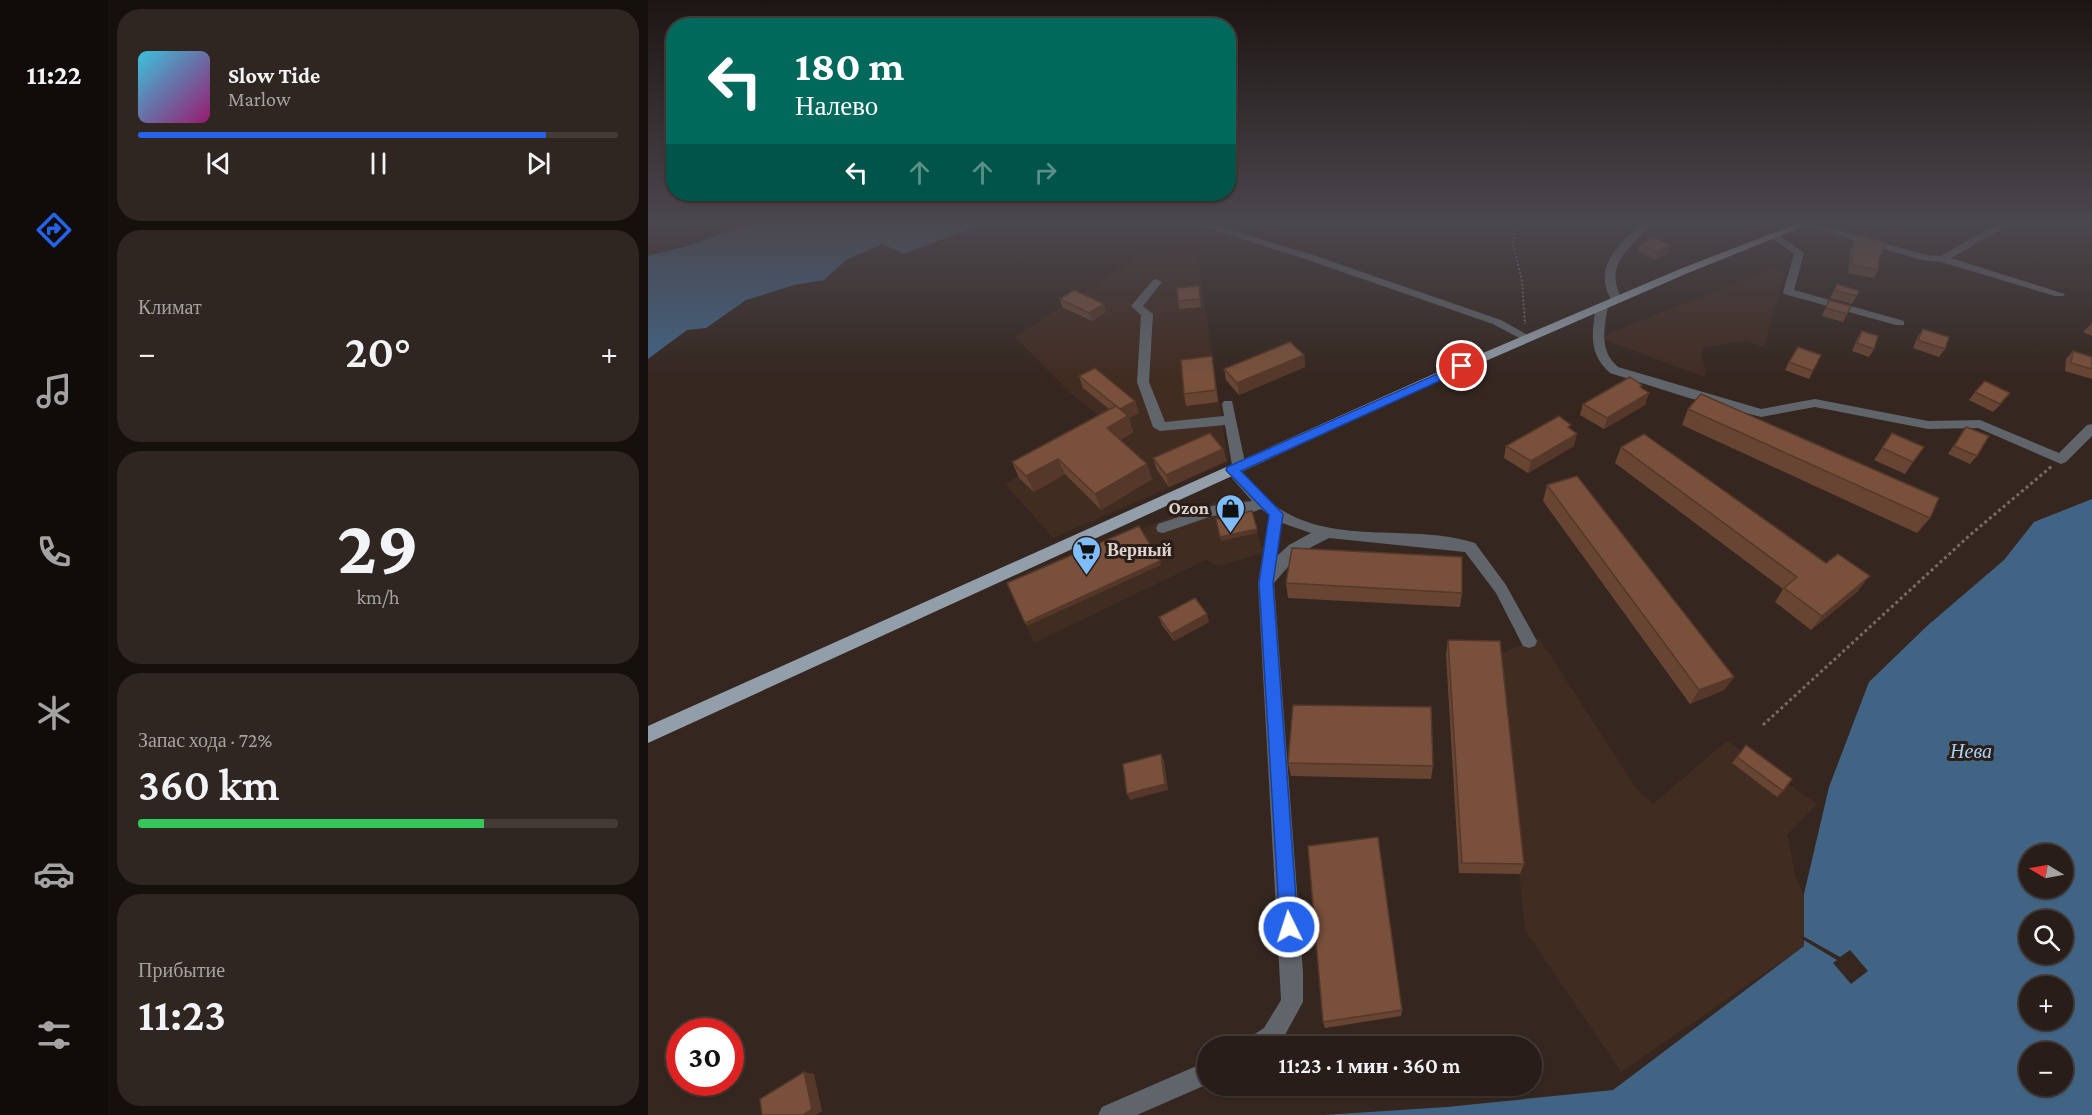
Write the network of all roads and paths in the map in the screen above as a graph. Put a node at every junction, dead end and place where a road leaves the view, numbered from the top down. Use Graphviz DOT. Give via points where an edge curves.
graph roads {
  1 [pos="1358,273"];
  2 [pos="1519,273"];
  3 [pos="1609,273"];
  4 [pos="1683,273"];
  5 [pos="1793,273"];
  6 [pos="1987,273"];
  7 [pos="1157,282"];
  8 [pos="2060,294"];
  9 [pos="1616,300"];
  10 [pos="1602,306"];
  11 [pos="1900,323"];
  12 [pos="1527,338"];
  13 [pos="1228,404"];
  14 [pos="1231,420"];
  15 [pos="2092,428"];
  16 [pos="2061,459"];
  17 [pos="1236,468"];
  18 [pos="1270,508"];
  19 [pos="1163,528"];
  20 [pos="1329,532"];
  21 [pos="1266,583"];
  22 [pos="1529,641"];
  23 [pos="1763,725"];
  24 [pos="648,735"];
  25 [pos="1272,1036"];
  26 [pos="1197,1077"];
  27 [pos="1110,1115"];
  1 -- 12 [label="street" via="1497,322"];
  2 -- 12 [label="path"];
  3 -- 9 [label="street" via="1611,293"];
  4 -- 9 [label="main road"];
  5 -- 11 [label="street" via="1788,292"];
  6 -- 8 [label="street"];
  7 -- 14 [label="street" via="1137,306 1147,314 1143,382 1160,427"];
  9 -- 10 [label="main road"];
  10 -- 12 [label="main road"];
  10 -- 16 [label="street" via="1597,338 1600,355 1614,370 1761,413 1815,403 1928,425 1980,424"];
  12 -- 17 [label="main road"];
  13 -- 14 [label="street"];
  14 -- 17 [label="street"];
  15 -- 16 [label="street"];
  16 -- 23 [label="path" via="1970,535"];
  17 -- 18 [label="street"];
  17 -- 24 [label="main road"];
  18 -- 19 [label="street" via="1211,511"];
  18 -- 20 [label="street" via="1296,524"];
  18 -- 21 [label="street"];
  20 -- 21 [label="street" via="1299,544 1284,556"];
  20 -- 22 [label="street" via="1470,547 1501,589"];
  21 -- 25 [label="street" via="1292,972 1292,1002"];
  26 -- 27 [label="street"];
}
